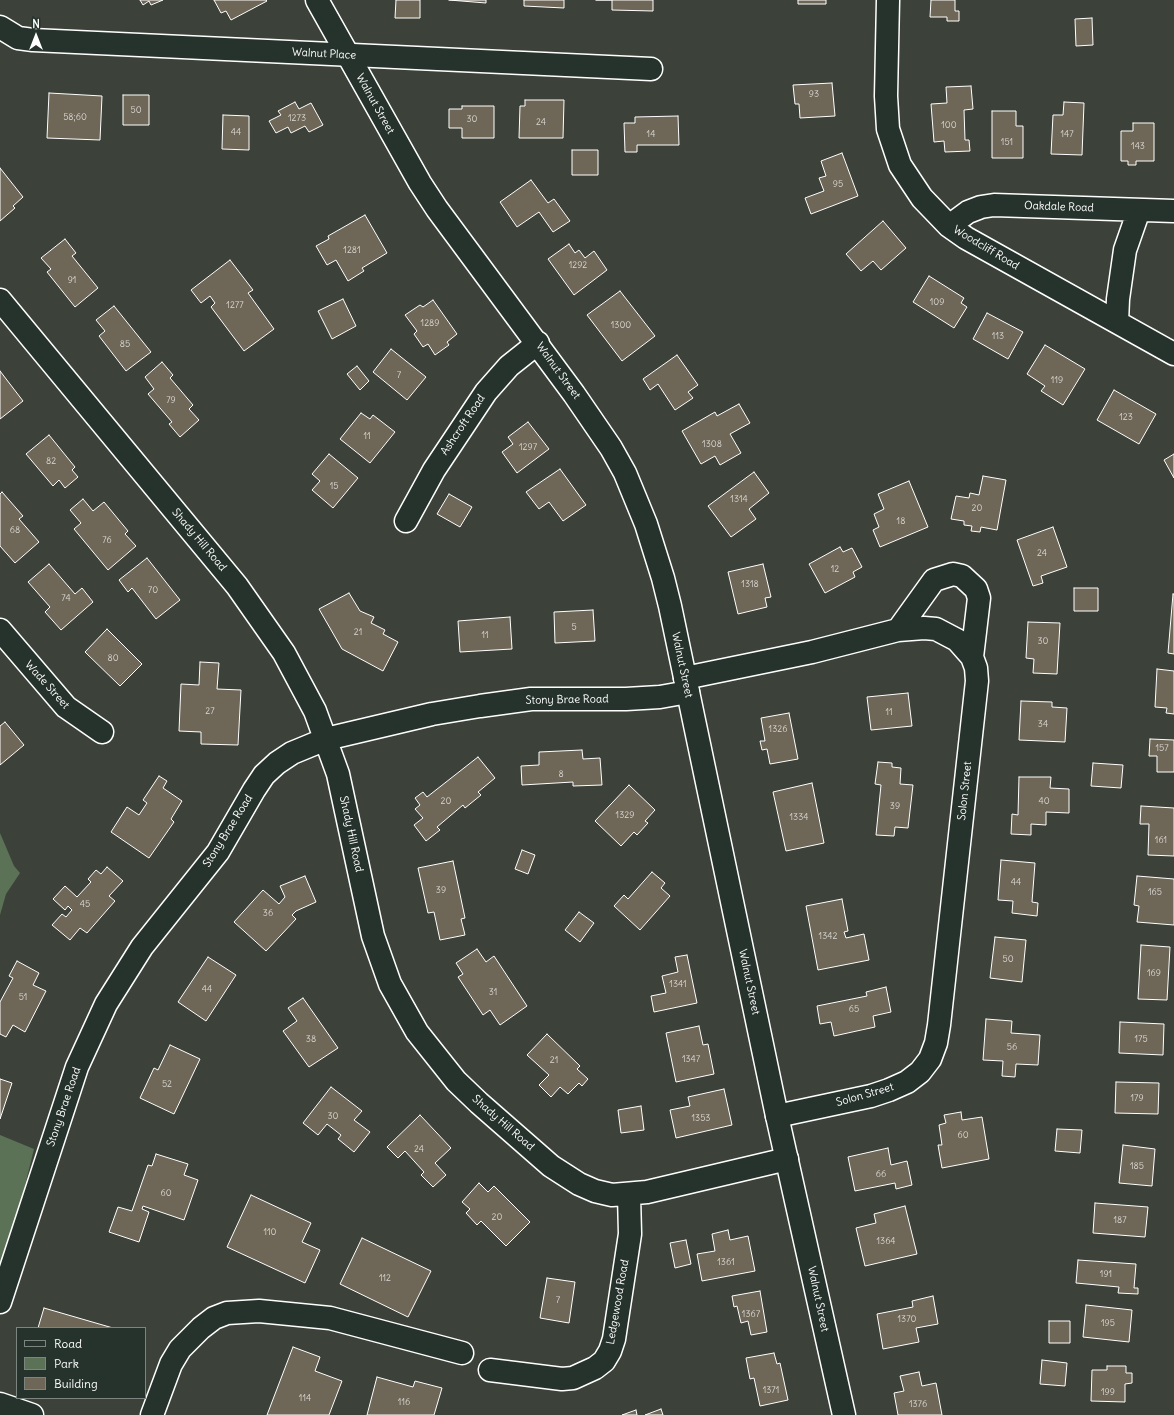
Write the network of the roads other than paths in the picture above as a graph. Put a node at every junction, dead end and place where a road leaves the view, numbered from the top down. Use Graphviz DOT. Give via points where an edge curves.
graph roads {
  1 [pos="317,0"];
  2 [pos="888,0"];
  3 [pos="0,27"];
  4 [pos="348,56"];
  5 [pos="651,69"];
  6 [pos="1139,210"];
  7 [pos="1174,211"];
  8 [pos="949,226"];
  9 [pos="0,300"];
  10 [pos="1117,322"];
  11 [pos="538,343"];
  12 [pos="1174,354"];
  13 [pos="406,521"];
  14 [pos="0,630"];
  15 [pos="898,630"];
  16 [pos="972,656"];
  17 [pos="686,685"];
  18 [pos="102,732"];
  19 [pos="326,740"];
  20 [pos="777,1116"];
  21 [pos="787,1159"];
  22 [pos="630,1195"];
  23 [pos="0,1302"];
  24 [pos="462,1354"];
  25 [pos="490,1370"];
  26 [pos="0,1404"];
  27 [pos="32,1415"];
  28 [pos="152,1415"];
  29 [pos="844,1415"];
  1 -- 4 [label="street, Walnut Street"];
  2 -- 8 [label="street, Woodcliff Road" via="888,129 900,165 926,203"];
  3 -- 4 [label="street, Walnut Place" via="18,38 33,40"];
  4 -- 5 [label="street, Walnut Place"];
  4 -- 11 [label="street, Walnut Street" via="420,184"];
  6 -- 7 [label="street, Oakdale Road"];
  6 -- 8 [label="street, Oakdale Road" via="994,205 968,212"];
  6 -- 10 [label="street" via="1125,250"];
  8 -- 10 [label="street, Woodcliff Road"];
  9 -- 19 [label="street, Shady Hill Road" via="264,622 302,684"];
  10 -- 12 [label="street, Woodcliff Road"];
  11 -- 13 [label="street, Ashcroft Road" via="509,366 486,392 444,453"];
  11 -- 17 [label="street, Walnut Street" via="611,448 636,497 664,578"];
  14 -- 18 [label="street, Wade Street" via="66,707"];
  15 -- 16 [label="street" via="936,629 957,640"];
  15 -- 16 [label="street" via="934,580 953,574 962,576 976,589 979,598"];
  15 -- 17 [label="street"];
  16 -- 20 [label="street, Solon Street" via="977,681 939,1025 930,1059 920,1072 889,1090"];
  17 -- 19 [label="street, Stony Brae Road" via="660,697 626,700 552,698 508,702 432,714"];
  17 -- 20 [label="street, Walnut Street"];
  19 -- 22 [label="street, Shady Hill Road" via="347,809 377,948 390,984 417,1032 456,1081 478,1103 551,1166 595,1191 612,1195"];
  19 -- 23 [label="street, Stony Brae Road" via="292,753 264,774 218,852 142,947 110,998 77,1067"];
  20 -- 21 [label="street, Walnut Street"];
  21 -- 22 [label="street, Shady Hill Road"];
  21 -- 29 [label="street, Walnut Street"];
  22 -- 25 [label="street, Ledgewood Road" via="630,1234 614,1339 604,1360 573,1378 562,1379"];
  24 -- 28 [label="street" via="330,1318 259,1311 227,1313 214,1318 180,1349 171,1364"];
  26 -- 27 [label="street"];
}
